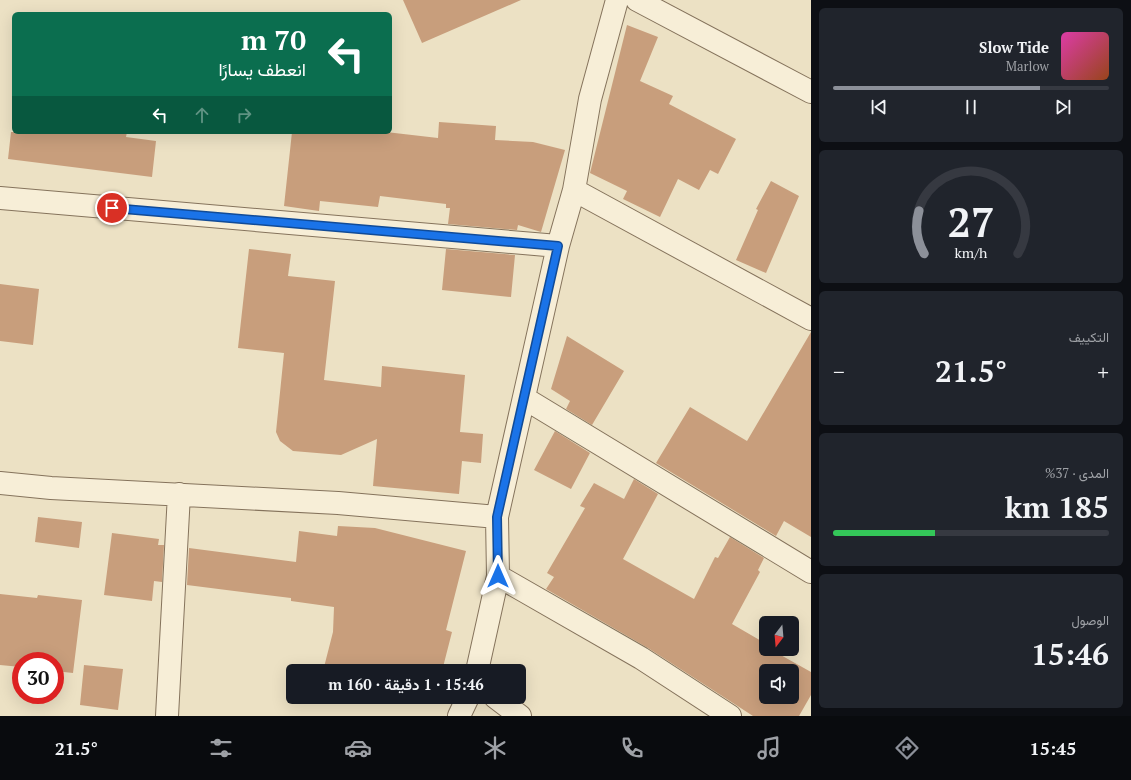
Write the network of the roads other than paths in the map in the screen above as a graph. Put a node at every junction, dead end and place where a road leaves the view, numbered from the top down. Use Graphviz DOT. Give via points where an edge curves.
graph roads {
  1 [pos="617,0"];
  2 [pos="638,0"];
  3 [pos="811,92"];
  4 [pos="574,190"];
  5 [pos="0,198"];
  6 [pos="558,246"];
  7 [pos="811,319"];
  8 [pos="524,398"];
  9 [pos="0,483"];
  10 [pos="179,494"];
  11 [pos="497,517"];
  12 [pos="811,572"];
  13 [pos="498,576"];
  14 [pos="479,664"];
  15 [pos="465,704"];
  16 [pos="504,704"];
  17 [pos="167,716"];
  18 [pos="459,716"];
  19 [pos="520,716"];
  20 [pos="730,716"];
  1 -- 4 [label="street" via="590,99"];
  2 -- 3 [label="street"];
  4 -- 6 [label="street"];
  4 -- 7 [label="street"];
  5 -- 6 [label="street"];
  6 -- 8 [label="street"];
  8 -- 11 [label="street"];
  8 -- 12 [label="street"];
  9 -- 10 [label="street"];
  10 -- 11 [label="street" via="338,503"];
  10 -- 17 [label="street"];
  11 -- 13 [label="street"];
  13 -- 14 [label="street"];
  13 -- 20 [label="street" via="641,658"];
  15 -- 18 [label="street"];
  16 -- 19 [label="street"];
}
